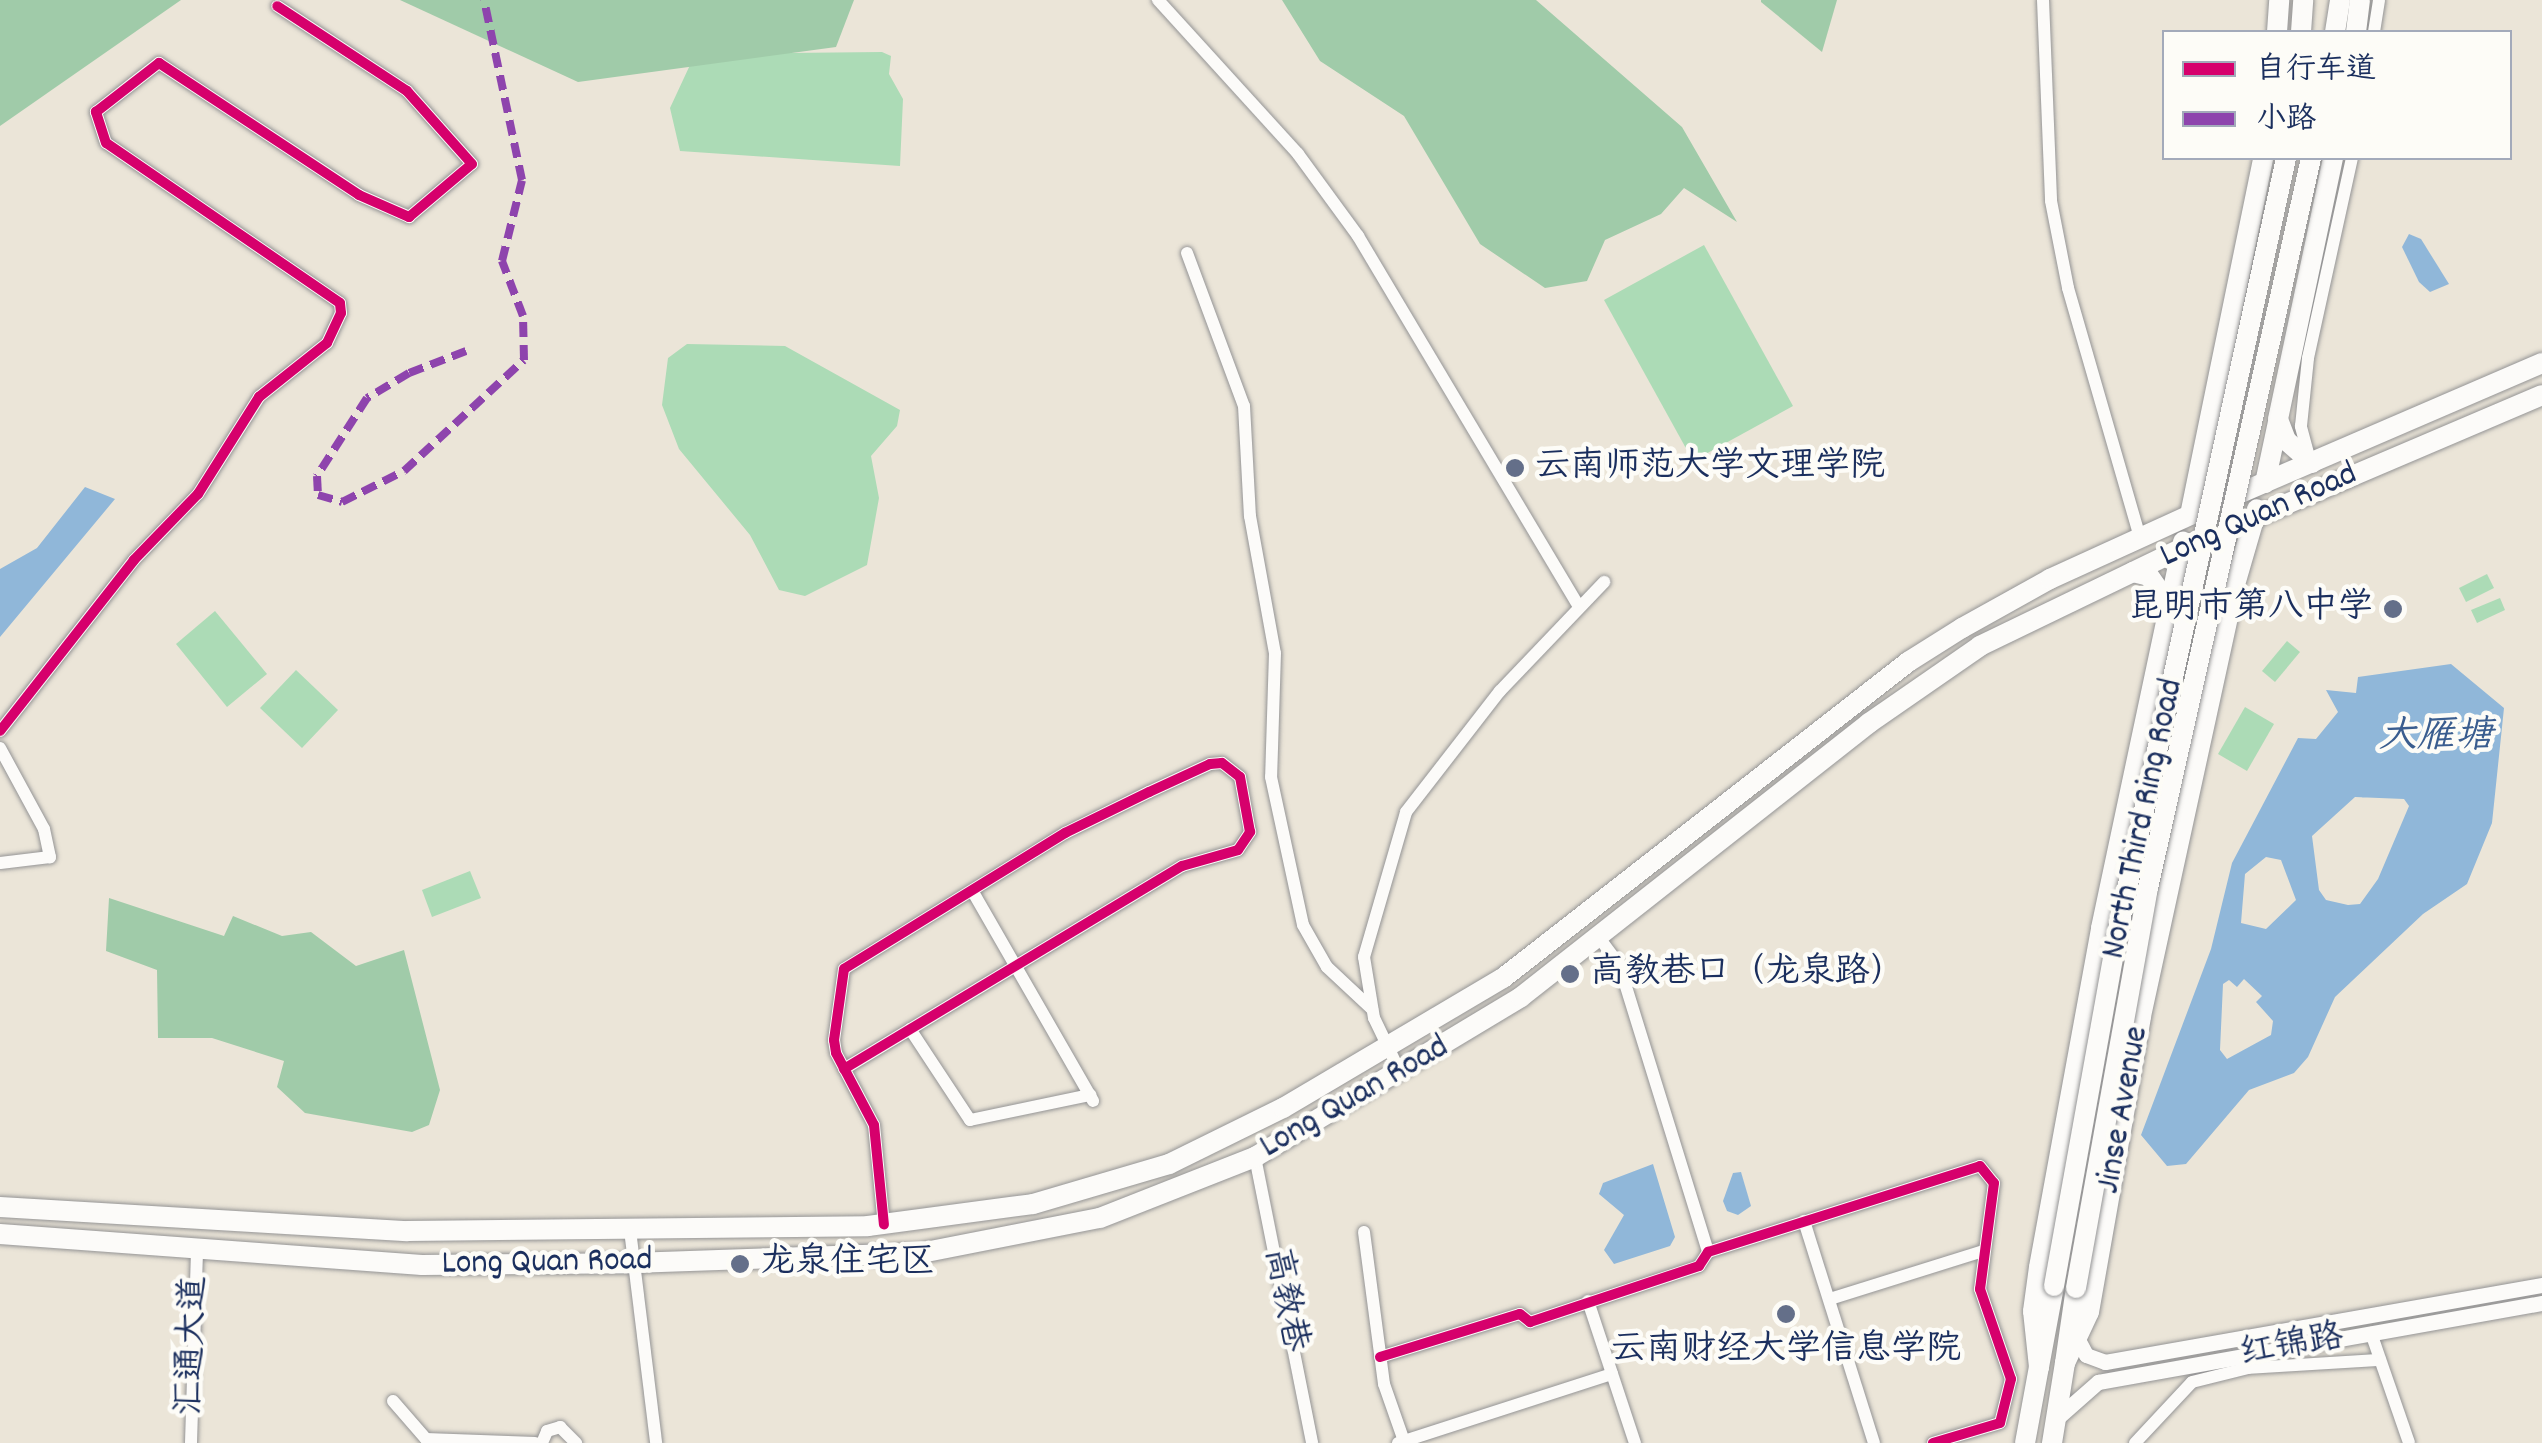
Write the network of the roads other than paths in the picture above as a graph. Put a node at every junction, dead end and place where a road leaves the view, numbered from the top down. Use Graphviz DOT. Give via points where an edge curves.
graph roads {
  1 [pos="1158,0"];
  2 [pos="2043,0"];
  3 [pos="2280,0"];
  4 [pos="2303,0"];
  5 [pos="2340,0"];
  6 [pos="2360,0"];
  7 [pos="2379,0"];
  8 [pos="277,6"];
  9 [pos="2277,30"];
  10 [pos="2301,30"];
  11 [pos="2335,30"];
  12 [pos="2356,30"];
  13 [pos="2374,30"];
  14 [pos="2263,160"];
  15 [pos="2286,160"];
  16 [pos="2311,160"];
  17 [pos="2334,160"];
  18 [pos="2352,160"];
  19 [pos="1187,252"];
  20 [pos="2542,363"];
  21 [pos="2542,395"];
  22 [pos="2278,420"];
  23 [pos="2312,463"];
  24 [pos="2265,483"];
  25 [pos="2190,515"];
  26 [pos="2255,517"];
  27 [pos="2140,538"];
  28 [pos="2182,549"];
  29 [pos="2133,572"];
  30 [pos="1604,582"];
  31 [pos="2170,605"];
  32 [pos="1579,606"];
  33 [pos="2159,664"];
  34 [pos="2214,675"];
  35 [pos="0,731"];
  36 [pos="0,748"];
  37 [pos="0,864"];
  38 [pos="973,892"];
  39 [pos="1600,940"];
  40 [pos="1016,966"];
  41 [pos="1372,1009"];
  42 [pos="910,1030"];
  43 [pos="1388,1046"];
  44 [pos="844,1069"];
  45 [pos="1401,1074"];
  46 [pos="1255,1157"];
  47 [pos="0,1207"];
  48 [pos="1804,1221"];
  49 [pos="884,1225"];
  50 [pos="630,1230"];
  51 [pos="1364,1232"];
  52 [pos="0,1234"];
  53 [pos="197,1248"];
  54 [pos="1983,1251"];
  55 [pos="1708,1252"];
  56 [pos="632,1263"];
  57 [pos="2542,1285"];
  58 [pos="1830,1299"];
  59 [pos="1588,1301"];
  60 [pos="2542,1303"];
  61 [pos="2071,1318"];
  62 [pos="2370,1333"];
  63 [pos="2076,1341"];
  64 [pos="1380,1357"];
  65 [pos="2380,1360"];
  66 [pos="2065,1363"];
  67 [pos="2040,1366"];
  68 [pos="1612,1374"];
  69 [pos="394,1401"];
  70 [pos="2057,1418"];
  71 [pos="475,1441"];
  72 [pos="2139,1441"];
  73 [pos="1401,1442"];
  74 [pos="191,1443"];
  75 [pos="538,1443"];
  76 [pos="576,1443"];
  77 [pos="656,1443"];
  78 [pos="1312,1443"];
  79 [pos="1634,1443"];
  80 [pos="1874,1443"];
  81 [pos="1934,1443"];
  82 [pos="2025,1443"];
  83 [pos="2052,1443"];
  84 [pos="2410,1443"];
  1 -- 32 [label="street" via="1298,154 1358,236"];
  2 -- 27 [label="street" via="2050,201 2068,288"];
  3 -- 9 [label="main road"];
  4 -- 10 [label="main road"];
  5 -- 11 [label="main road"];
  6 -- 12 [label="main road"];
  7 -- 13 [label="street"];
  8 -- 35 [label="street" via="407,91 472,164 409,217 359,195 159,63 96,112 106,143 340,303 342,313 326,343 260,397 198,494 134,560"];
  14 -- 25 [label="main road, Jinse Avenue"];
  15 -- 67 [label="main road, North Third Ring Road, bridge" via="2118,930"];
  16 -- 61 [label="main road, North Third Ring Road, bridge" via="2148,888"];
  17 -- 22 [label="main road, Jinse Avenue"];
  18 -- 23 [label="street" via="2302,402 2302,440"];
  19 -- 41 [label="street" via="1244,406 1250,516 1275,653 1271,776 1303,925 1327,967"];
  20 -- 23 [label="main road, Long Quan Road"];
  21 -- 26 [label="main road, Long Quan Road"];
  22 -- 23 [label="main road" via="2286,440"];
  22 -- 24 [label="main road, Jinse Avenue"];
  23 -- 24 [label="main road, Long Quan Road"];
  24 -- 25 [label="main road, Long Quan Road"];
  24 -- 26 [label="main road, Jinse Avenue"];
  25 -- 27 [label="main road, Long Quan Road"];
  25 -- 28 [label="main road, Jinse Avenue"];
  26 -- 28 [label="main road, Long Quan Road"];
  26 -- 34 [label="main road, Jinse Avenue"];
  27 -- 43 [label="main road, Long Quan Road" via="2009,601 1908,662 1503,978"];
  28 -- 29 [label="main road, Long Quan Road"];
  28 -- 31 [label="main road, Jinse Avenue"];
  29 -- 31 [label="main road" via="2149,576"];
  29 -- 39 [label="main road, Long Quan Road" via="1980,646 1870,723"];
  30 -- 32 [label="street"];
  31 -- 33 [label="main road, Jinse Avenue"];
  32 -- 41 [label="street" via="1462,735 1406,812 1364,957"];
  33 -- 34 [label="main road" via="2173,652 2191,650"];
  33 -- 67 [label="main road, Jinse Avenue" via="2038,1267 2033,1312"];
  34 -- 63 [label="main road, Jinse Avenue" via="2141,1016 2088,1312"];
  36 -- 37 [label="street" via="44,829 50,857"];
  38 -- 40 [label="street"];
  38 -- 40 [label="street" via="1064,834 1210,764 1222,763 1240,778 1250,832 1238,850 1182,866"];
  38 -- 44 [label="street" via="838,978 834,1040"];
  39 -- 45 [label="main road, Long Quan Road"];
  39 -- 55 [label="street" via="1619,964"];
  40 -- 42 [label="street"];
  40 -- 42 [label="street" via="1092,1098 970,1120"];
  41 -- 43 [label="street"];
  42 -- 44 [label="street"];
  43 -- 45 [label="street"];
  43 -- 49 [label="main road, Long Quan Road" via="1169,1164 1032,1204"];
  44 -- 49 [label="street" via="878,1138"];
  45 -- 46 [label="main road, Long Quan Road"];
  46 -- 56 [label="main road, Long Quan Road" via="1100,1218 984,1245 887,1256"];
  46 -- 78 [label="street, 高教巷"];
  47 -- 50 [label="main road, Long Quan Road" via="407,1232"];
  48 -- 54 [label="street" via="1980,1166 1994,1183"];
  48 -- 55 [label="street"];
  48 -- 58 [label="street"];
  49 -- 50 [label="main road, Long Quan Road"];
  50 -- 56 [label="street"];
  51 -- 64 [label="street"];
  52 -- 53 [label="main road, Long Quan Road"];
  53 -- 56 [label="main road, Long Quan Road" via="422,1265"];
  53 -- 74 [label="street, 汇通大道"];
  54 -- 58 [label="street"];
  54 -- 81 [label="street" via="1980,1289 2010,1379 2000,1423"];
  55 -- 59 [label="street" via="1699,1266"];
  56 -- 77 [label="street"];
  57 -- 63 [label="street, 红锦路" via="2105,1362 2086,1355"];
  58 -- 80 [label="street"];
  59 -- 64 [label="street" via="1530,1322 1520,1314"];
  59 -- 68 [label="street"];
  60 -- 62 [label="street, 红锦路"];
  61 -- 63 [label="street"];
  61 -- 66 [label="main road, North Third Ring Road"];
  62 -- 65 [label="street"];
  62 -- 70 [label="street, 红锦路" via="2098,1382"];
  63 -- 66 [label="main road, Jinse Avenue"];
  64 -- 73 [label="street"];
  65 -- 72 [label="street" via="2248,1368 2192,1382"];
  65 -- 84 [label="street"];
  66 -- 70 [label="main road, Jinse Avenue"];
  67 -- 82 [label="main road, Jinse Avenue"];
  68 -- 73 [label="street"];
  68 -- 79 [label="street"];
  69 -- 71 [label="street" via="417,1435"];
  70 -- 83 [label="main road, Jinse Avenue"];
  71 -- 75 [label="street"];
  75 -- 76 [label="street" via="560,1427"];
}
